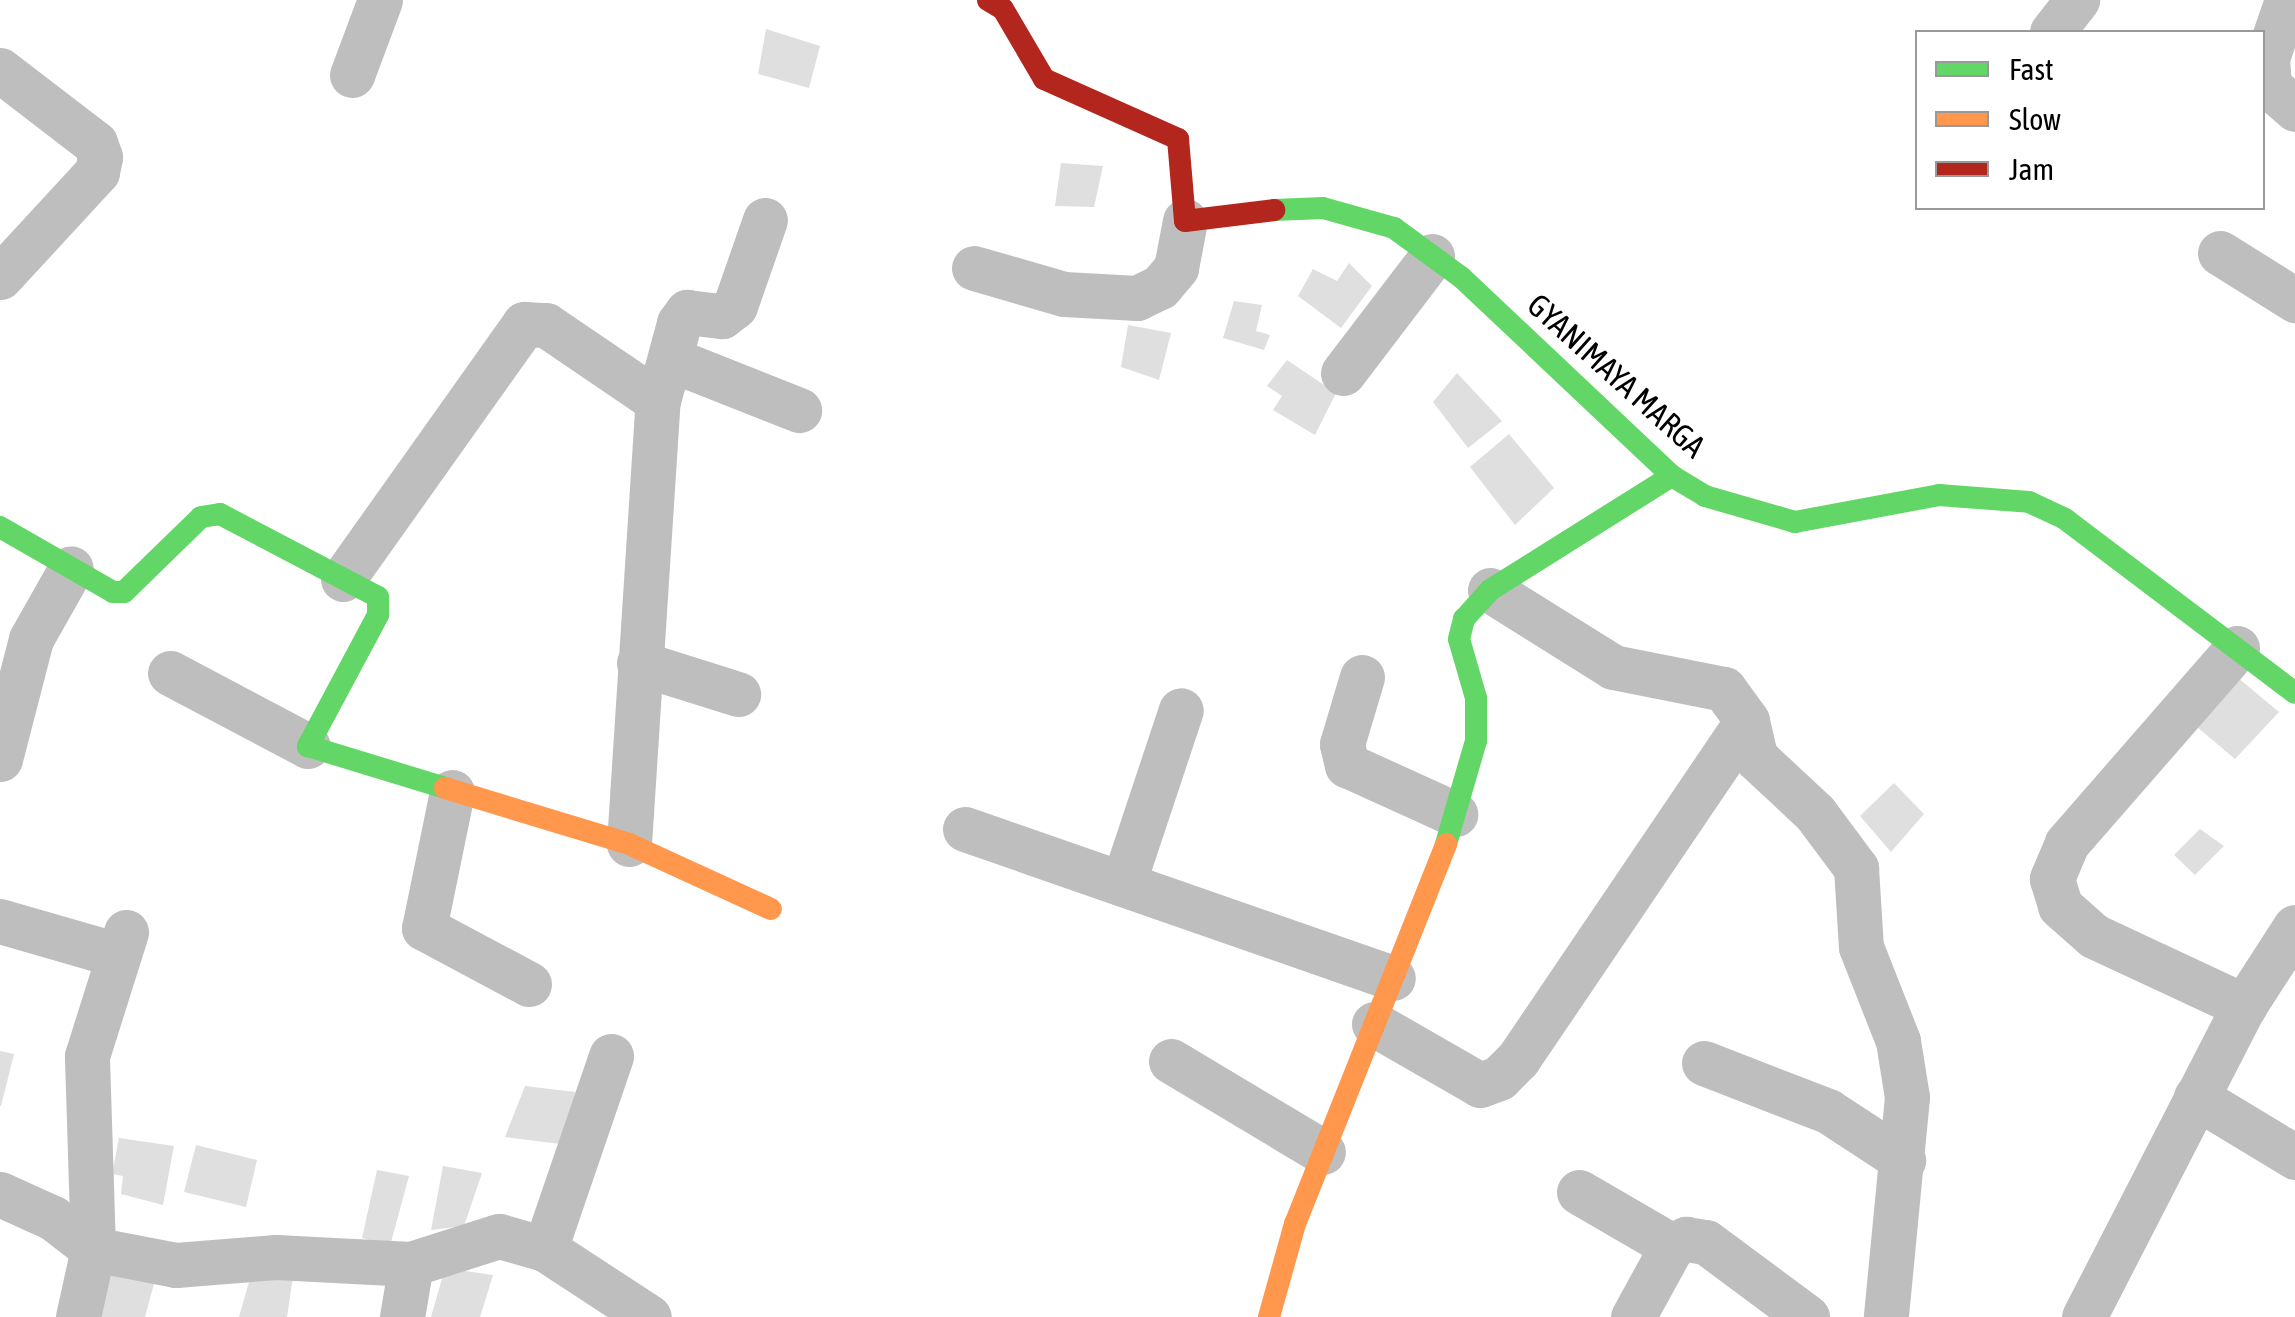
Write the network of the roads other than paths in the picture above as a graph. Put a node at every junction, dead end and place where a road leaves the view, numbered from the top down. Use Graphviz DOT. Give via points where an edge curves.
graph roads {
  1 [pos="380,0"];
  2 [pos="988,0"];
  3 [pos="2077,0"];
  4 [pos="2287,0"];
  5 [pos="2054,30"];
  6 [pos="0,70"];
  7 [pos="352,75"];
  8 [pos="2295,110"];
  9 [pos="765,220"];
  10 [pos="1185,221"];
  11 [pos="2220,253"];
  12 [pos="1432,256"];
  13 [pos="974,268"];
  14 [pos="0,277"];
  15 [pos="2295,300"];
  16 [pos="670,359"];
  17 [pos="1344,374"];
  18 [pos="658,402"];
  19 [pos="799,410"];
  20 [pos="1672,476"];
  21 [pos="0,528"];
  22 [pos="70,568"];
  23 [pos="343,579"];
  24 [pos="1490,590"];
  25 [pos="2237,648"];
  26 [pos="639,663"];
  27 [pos="170,673"];
  28 [pos="1362,677"];
  29 [pos="2295,692"];
  30 [pos="738,694"];
  31 [pos="1181,710"];
  32 [pos="1747,720"];
  33 [pos="308,746"];
  34 [pos="0,759"];
  35 [pos="452,792"];
  36 [pos="1455,814"];
  37 [pos="964,830"];
  38 [pos="629,844"];
  39 [pos="1123,884"];
  40 [pos="771,910"];
  41 [pos="0,921"];
  42 [pos="2289,949"];
  43 [pos="1393,978"];
  44 [pos="529,984"];
  45 [pos="2244,1006"];
  46 [pos="1374,1024"];
  47 [pos="611,1056"];
  48 [pos="1171,1061"];
  49 [pos="1704,1063"];
  50 [pos="2196,1098"];
  51 [pos="1323,1152"];
  52 [pos="2295,1157"];
  53 [pos="1903,1160"];
  54 [pos="1579,1192"];
  55 [pos="0,1194"];
  56 [pos="1672,1246"];
  57 [pos="93,1249"];
  58 [pos="544,1249"];
  59 [pos="411,1264"];
  60 [pos="78,1317"];
  61 [pos="402,1317"];
  62 [pos="649,1317"];
  63 [pos="1269,1317"];
  64 [pos="1633,1317"];
  65 [pos="1807,1317"];
  66 [pos="1886,1317"];
  67 [pos="2084,1317"];
  1 -- 7 [label="street"];
  2 -- 10 [label="street" via="1003,9 1044,79 1178,139"];
  3 -- 5 [label="street"];
  4 -- 8 [label="street" via="2267,58 2269,86"];
  6 -- 14 [label="street" via="95,144 100,157 97,172"];
  9 -- 16 [label="street" via="736,306 722,316 687,312"];
  10 -- 12 [label="street, GYANIMAYA MARGA" via="1233,211 1323,208 1394,228"];
  10 -- 13 [label="street" via="1176,268 1137,298 1064,294"];
  11 -- 15 [label="street"];
  12 -- 17 [label="street"];
  12 -- 20 [label="street, GYANIMAYA MARGA"];
  16 -- 18 [label="street"];
  16 -- 19 [label="street"];
  18 -- 23 [label="street" via="546,324 524,324"];
  18 -- 26 [label="street"];
  20 -- 24 [label="street"];
  20 -- 25 [label="street, GYANIMAYA MARGA" via="1731,506 1794,522 1939,495 2030,502 2065,519"];
  21 -- 22 [label="street"];
  22 -- 23 [label="street" via="124,592 211,513"];
  22 -- 34 [label="street" via="22,665"];
  23 -- 33 [label="street" via="378,597 381,606"];
  24 -- 32 [label="street" via="1613,666 1724,690"];
  24 -- 36 [label="street" via="1464,619 1460,639 1476,698 1476,741"];
  25 -- 29 [label="street, GYANIMAYA MARGA"];
  25 -- 45 [label="street" via="2067,842 2052,879 2060,906 2094,936"];
  26 -- 30 [label="street"];
  26 -- 38 [label="street"];
  27 -- 33 [label="street"];
  28 -- 36 [label="street" via="1342,744 1348,765"];
  31 -- 39 [label="street"];
  32 -- 46 [label="street" via="1518,1060 1499,1078 1480,1085"];
  32 -- 53 [label="street" via="1755,756 1815,813 1856,868 1861,947 1901,1060 1907,1097"];
  33 -- 35 [label="street"];
  35 -- 38 [label="street"];
  35 -- 44 [label="street" via="424,928"];
  36 -- 43 [label="street"];
  37 -- 39 [label="street"];
  38 -- 40 [label="street"];
  39 -- 43 [label="street"];
  41 -- 57 [label="street" via="122,943 84,1086"];
  42 -- 45 [label="street"];
  43 -- 46 [label="street"];
  45 -- 50 [label="street"];
  46 -- 51 [label="street"];
  47 -- 58 [label="street"];
  48 -- 51 [label="street"];
  49 -- 53 [label="street" via="1828,1111"];
  50 -- 52 [label="street"];
  50 -- 67 [label="street"];
  51 -- 63 [label="street"];
  53 -- 66 [label="street"];
  54 -- 56 [label="street"];
  55 -- 57 [label="street" via="79,1234"];
  56 -- 64 [label="street"];
  56 -- 65 [label="street" via="1686,1239 1706,1242"];
  57 -- 59 [label="street" via="176,1265 276,1257"];
  57 -- 60 [label="street"];
  58 -- 59 [label="street" via="499,1236"];
  58 -- 62 [label="street"];
  59 -- 61 [label="street"];
}
